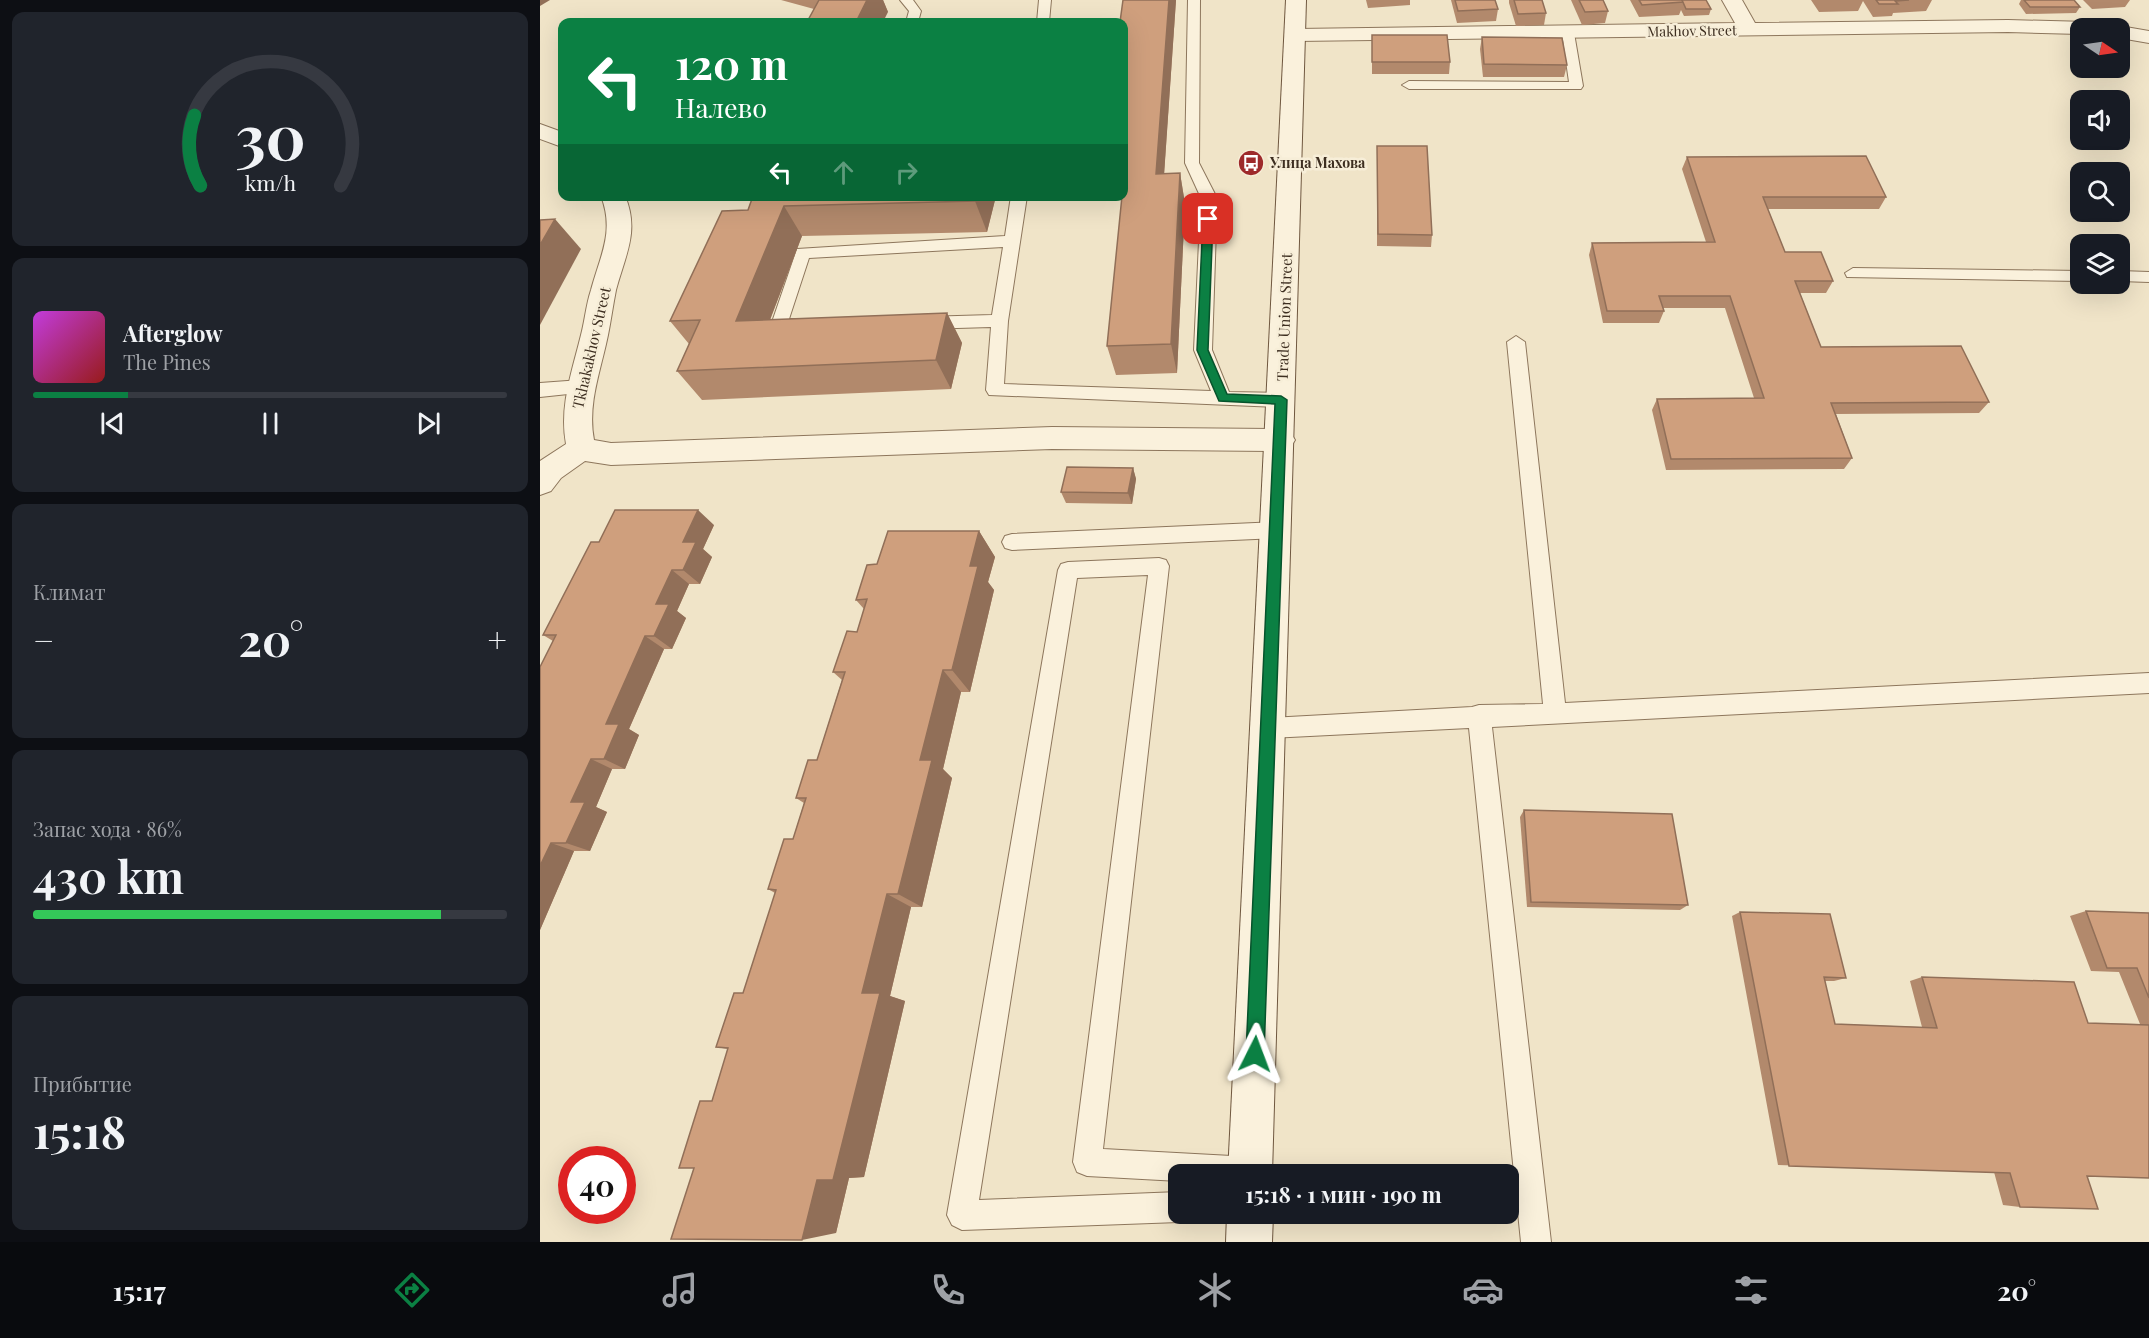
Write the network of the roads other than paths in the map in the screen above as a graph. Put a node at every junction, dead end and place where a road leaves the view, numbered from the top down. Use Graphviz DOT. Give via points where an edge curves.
graph roads {
  1 [pos="906,0"];
  2 [pos="1045,0"];
  3 [pos="1194,0"];
  4 [pos="1296,0"];
  5 [pos="1732,0"];
  6 [pos="913,18"];
  7 [pos="1043,18"];
  8 [pos="2070,28"];
  9 [pos="1749,31"];
  10 [pos="1568,33"];
  11 [pos="1297,34"];
  12 [pos="2130,34"];
  13 [pos="2149,37"];
  14 [pos="1409,85"];
  15 [pos="540,131"];
  16 [pos="558,138"];
  17 [pos="615,201"];
  18 [pos="1018,201"];
  19 [pos="1012,241"];
  20 [pos="1853,273"];
  21 [pos="2070,276"];
  22 [pos="2130,276"];
  23 [pos="2149,277"];
  24 [pos="1000,321"];
  25 [pos="907,323"];
  26 [pos="814,324"];
  27 [pos="1516,342"];
  28 [pos="581,387"];
  29 [pos="540,390"];
  30 [pos="1223,398"];
  31 [pos="1281,400"];
  32 [pos="1280,440"];
  33 [pos="581,449"];
  34 [pos="540,483"];
  35 [pos="1276,530"];
  36 [pos="1011,542"];
  37 [pos="2149,683"];
  38 [pos="1555,712"];
  39 [pos="1479,716"];
  40 [pos="1269,728"];
  41 [pos="1251,1164"];
  42 [pos="1168,1174"];
  43 [pos="1168,1207"];
  44 [pos="1249,1224"];
  45 [pos="1249,1242"];
  46 [pos="1536,1242"];
  1 -- 6 [label="lane" via="915,11"];
  2 -- 7 [label="lane"];
  3 -- 30 [label="lane" via="1192,163 1209,198 1203,350"];
  4 -- 11 [label="street, Trade Union Street"];
  5 -- 9 [label="street"];
  8 -- 9 [label="street, Makhov Street"];
  9 -- 10 [label="street, Makhov Street"];
  10 -- 11 [label="street, Makhov Street"];
  10 -- 14 [label="lane" via="1576,86"];
  11 -- 31 [label="street, Trade Union Street"];
  12 -- 13 [label="street"];
  15 -- 16 [label="street"];
  17 -- 28 [label="street, Tkhakakhov Street" via="623,223"];
  18 -- 19 [label="lane"];
  19 -- 24 [label="lane"];
  19 -- 26 [label="lane" via="803,253 779,325"];
  20 -- 21 [label="lane"];
  22 -- 23 [label="lane"];
  24 -- 25 [label="lane"];
  24 -- 30 [label="lane" via="995,390"];
  27 -- 38 [label="lane"];
  28 -- 29 [label="lane"];
  28 -- 33 [label="street, Tkhakakhov Street" via="575,426"];
  30 -- 31 [label="lane"];
  31 -- 32 [label="street, Trade Union Street"];
  32 -- 33 [label="street" via="1052,438 611,454"];
  32 -- 35 [label="street, Trade Union Street"];
  33 -- 34 [label="street" via="550,470"];
  35 -- 36 [label="lane"];
  35 -- 40 [label="street, Trade Union Street"];
  37 -- 38 [label="lane"];
  38 -- 39 [label="lane"];
  39 -- 40 [label="lane"];
  39 -- 46 [label="lane"];
  40 -- 41 [label="street, Trade Union Street"];
  42 -- 43 [label="lane" via="1087,1162 1159,566 1068,570 963,1215"];
  44 -- 45 [label="street, Trade Union Street"];
}
